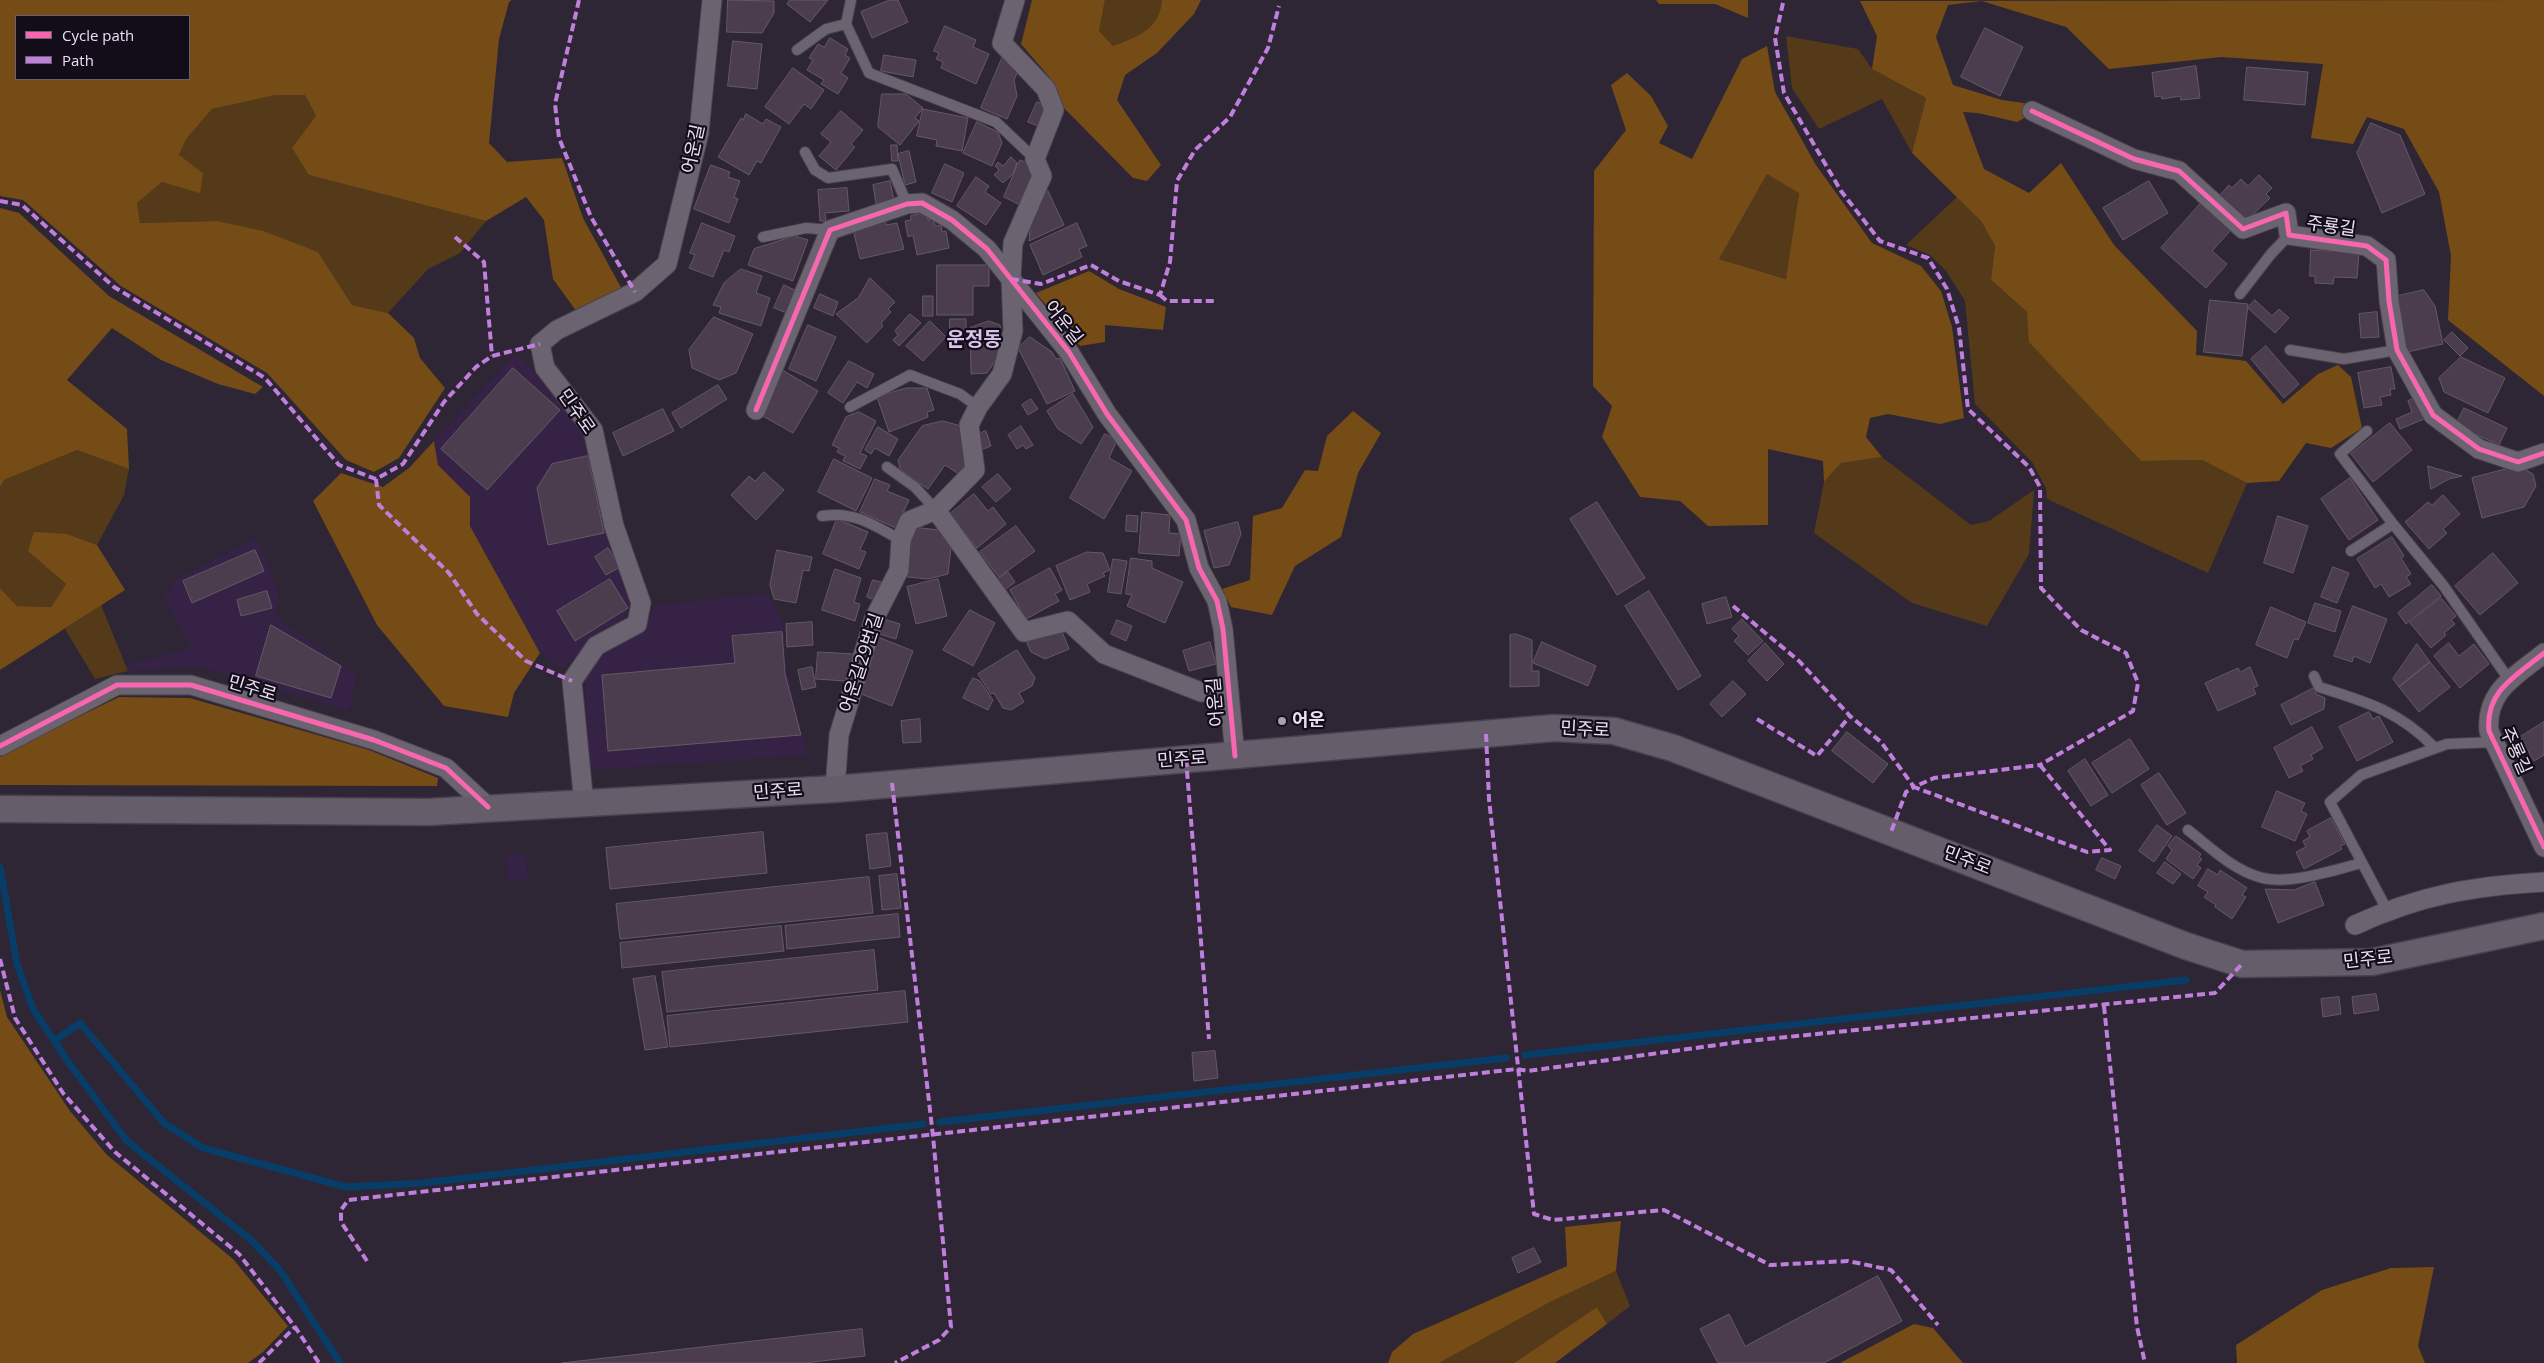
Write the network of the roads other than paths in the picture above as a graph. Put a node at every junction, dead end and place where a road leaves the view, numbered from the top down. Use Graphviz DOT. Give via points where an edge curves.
graph roads {
  1 [pos="712,0"];
  2 [pos="851,0"];
  3 [pos="1015,0"];
  4 [pos="846,24"];
  5 [pos="797,50"];
  6 [pos="2032,111"];
  7 [pos="805,152"];
  8 [pos="1035,160"];
  9 [pos="906,204"];
  10 [pos="830,230"];
  11 [pos="2289,235"];
  12 [pos="763,237"];
  13 [pos="1011,279"];
  14 [pos="2240,294"];
  15 [pos="540,344"];
  16 [pos="2290,350"];
  17 [pos="2397,350"];
  18 [pos="850,407"];
  19 [pos="978,407"];
  20 [pos="756,410"];
  21 [pos="2368,431"];
  22 [pos="2544,453"];
  23 [pos="887,467"];
  24 [pos="936,510"];
  25 [pos="822,516"];
  26 [pos="2393,524"];
  27 [pos="901,540"];
  28 [pos="2351,551"];
  29 [pos="2544,653"];
  30 [pos="2314,676"];
  31 [pos="2510,681"];
  32 [pos="1229,693"];
  33 [pos="2495,742"];
  34 [pos="0,746"];
  35 [pos="2435,748"];
  36 [pos="1235,756"];
  37 [pos="835,789"];
  38 [pos="584,805"];
  39 [pos="488,807"];
  40 [pos="0,809"];
  41 [pos="2188,830"];
  42 [pos="2544,847"];
  43 [pos="2362,863"];
  44 [pos="2544,882"];
  45 [pos="2387,910"];
  46 [pos="2355,925"];
  47 [pos="2544,926"];
  1 -- 15 [label="street, 어운길" via="699,133 668,264 635,292 557,330"];
  2 -- 4 [label="lane"];
  3 -- 8 [label="street" via="1002,43 1046,89 1054,110"];
  4 -- 5 [label="lane" via="826,29"];
  4 -- 8 [label="lane" via="869,73 996,122"];
  6 -- 11 [label="street, 주룡길" via="2134,159 2179,172 2243,229 2286,214"];
  7 -- 9 [label="lane" via="815,170 828,178 892,169"];
  8 -- 13 [label="street" via="1042,176 1013,243"];
  9 -- 10 [label="street, 어운길"];
  9 -- 13 [label="street, 어운길" via="922,203 952,220 986,249"];
  10 -- 12 [label="lane, 어운길" via="806,228"];
  10 -- 20 [label="street"];
  11 -- 14 [label="lane, 주룡길"];
  11 -- 17 [label="street, 주룡길" via="2367,246 2386,260 2388,301"];
  13 -- 19 [label="street, 어운길29번길" via="1013,331 1002,374"];
  13 -- 32 [label="street, 어운길" via="1069,352 1107,414 1186,520 1199,568 1217,601"];
  15 -- 38 [label="street, 민주로" via="545,368 593,430 614,526 640,603 637,624 596,646 572,681"];
  16 -- 17 [label="lane" via="2344,359"];
  17 -- 22 [label="street, 주룡길" via="2433,415 2479,449 2518,462"];
  18 -- 19 [label="lane" via="910,375 960,394"];
  19 -- 24 [label="street, 어운길29번길" via="969,425 975,470"];
  21 -- 26 [label="lane" via="2340,454"];
  23 -- 24 [label="lane" via="915,487"];
  24 -- 27 [label="street, 어운길29번길" via="909,521"];
  24 -- 32 [label="street, 어운길" via="1024,632 1068,621 1104,654 1201,692"];
  25 -- 27 [label="lane" via="840,513 860,518"];
  26 -- 28 [label="lane"];
  26 -- 31 [label="lane" via="2443,585"];
  27 -- 37 [label="street, 어운길29번길" via="899,570 874,619 839,735"];
  29 -- 31 [label="street, 주룡길"];
  30 -- 35 [label="lane" via="2319,686 2386,710"];
  31 -- 33 [label="street, 주룡길" via="2496,693 2488,716"];
  32 -- 36 [label="street, 어운길"];
  33 -- 35 [label="lane, 주룡길" via="2446,744"];
  33 -- 42 [label="street, 주룡길"];
  34 -- 39 [label="street, 민주로" via="116,685 191,685 374,740 446,768"];
  35 -- 43 [label="lane, 주룡길" via="2361,775 2330,802"];
  36 -- 37 [label="main road, 민주로"];
  36 -- 47 [label="main road, 민주로" via="1554,728 1614,731 1673,748 2186,946 2242,964 2372,962"];
  37 -- 38 [label="main road, 민주로"];
  38 -- 39 [label="main road, 민주로"];
  39 -- 40 [label="main road, 민주로" via="429,812"];
  41 -- 43 [label="lane" via="2235,866 2260,878 2292,879"];
  43 -- 45 [label="lane, 주룡길"];
  44 -- 45 [label="street" via="2496,884 2440,894"];
  45 -- 46 [label="street"];
}
